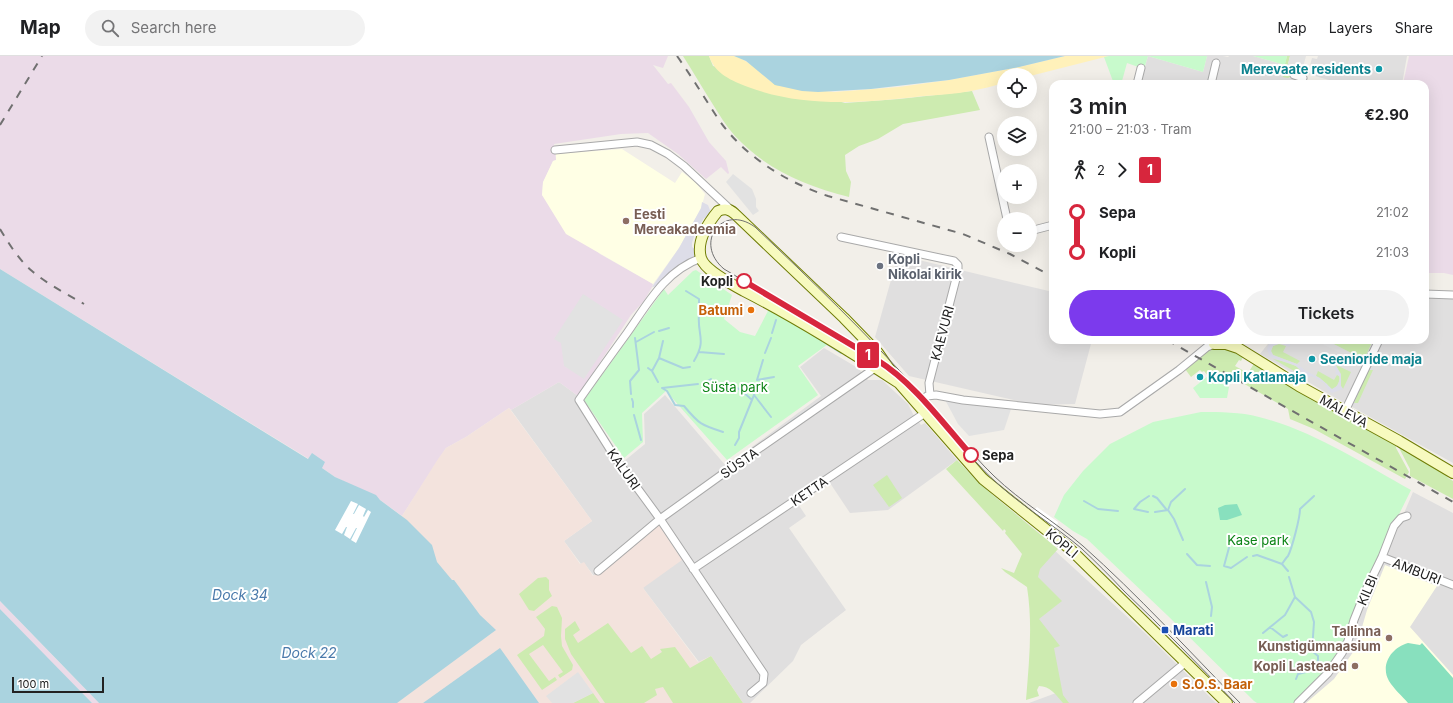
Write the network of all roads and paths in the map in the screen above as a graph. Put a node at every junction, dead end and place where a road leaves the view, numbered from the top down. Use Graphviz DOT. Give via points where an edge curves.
graph roads {
  1 [pos="1216,63"];
  2 [pos="1141,68"];
  3 [pos="1294,75"];
  4 [pos="1137,80"];
  5 [pos="1212,80"];
  6 [pos="1302,80"];
  7 [pos="989,137"];
  8 [pos="555,150"];
  9 [pos="702,183"];
  10 [pos="731,210"];
  11 [pos="1005,212"];
  12 [pos="714,216"];
  13 [pos="1049,226"];
  14 [pos="1037,229"];
  15 [pos="841,237"];
  16 [pos="701,258"];
  17 [pos="1429,294"];
  18 [pos="1453,295"];
  19 [pos="1211,344"];
  20 [pos="1226,344"];
  21 [pos="1377,344"];
  22 [pos="884,363"];
  23 [pos="875,368"];
  24 [pos="899,383"];
  25 [pos="930,395"];
  26 [pos="917,404"];
  27 [pos="1345,411"];
  28 [pos="924,412"];
  29 [pos="1453,473"];
  30 [pos="1407,516"];
  31 [pos="660,520"];
  32 [pos="1382,557"];
  33 [pos="693,569"];
  34 [pos="598,571"];
  35 [pos="1453,585"];
  36 [pos="1186,662"];
  37 [pos="751,693"];
  38 [pos="1137,703"];
  39 [pos="1226,703"];
  40 [pos="1298,703"];
  1 -- 5 [label="street"];
  2 -- 4 [label="street"];
  3 -- 6 [label="street" via="1303,78"];
  7 -- 11 [label="street"];
  8 -- 9 [label="street" via="637,142 651,145 668,154"];
  9 -- 10 [label="street"];
  9 -- 12 [label="street" via="714,200"];
  10 -- 12 [label="street" via="722,209"];
  10 -- 22 [label="street, KOPLI" via="844,318 878,353"];
  12 -- 16 [label="street" via="701,238"];
  13 -- 14 [label="street"];
  15 -- 25 [label="street, KAEVURI" via="954,261 958,265 929,383"];
  16 -- 23 [label="street, KOPLI" via="712,272 782,310"];
  16 -- 31 [label="street, KALURI" via="678,269 656,291 579,400 616,459"];
  17 -- 18 [label="street"];
  19 -- 25 [label="street" via="1120,412 1100,414"];
  20 -- 27 [label="street, MALEVA" via="1238,348"];
  21 -- 27 [label="street"];
  22 -- 23 [label="street, SÜSTA"];
  22 -- 24 [label="street, KOPLI"];
  23 -- 24 [label="street, KOPLI"];
  23 -- 31 [label="street, SÜSTA"];
  24 -- 26 [label="street, KOPLI"];
  25 -- 26 [label="street"];
  26 -- 28 [label="street, KOPLI"];
  27 -- 29 [label="street, MALEVA"];
  28 -- 33 [label="street, KETTA"];
  28 -- 36 [label="street, KOPLI" via="983,479 1084,561"];
  30 -- 32 [label="street, KILBI" via="1401,518 1394,526"];
  31 -- 33 [label="street, KALURI"];
  31 -- 34 [label="street, SÜSTA"];
  32 -- 35 [label="street, AMBURI"];
  32 -- 40 [label="street, KILBI" via="1366,590 1342,653 1328,673"];
  33 -- 37 [label="street, KALURI" via="764,674 762,683"];
  36 -- 38 [label="street"];
  36 -- 39 [label="street, KOPLI"];
}
